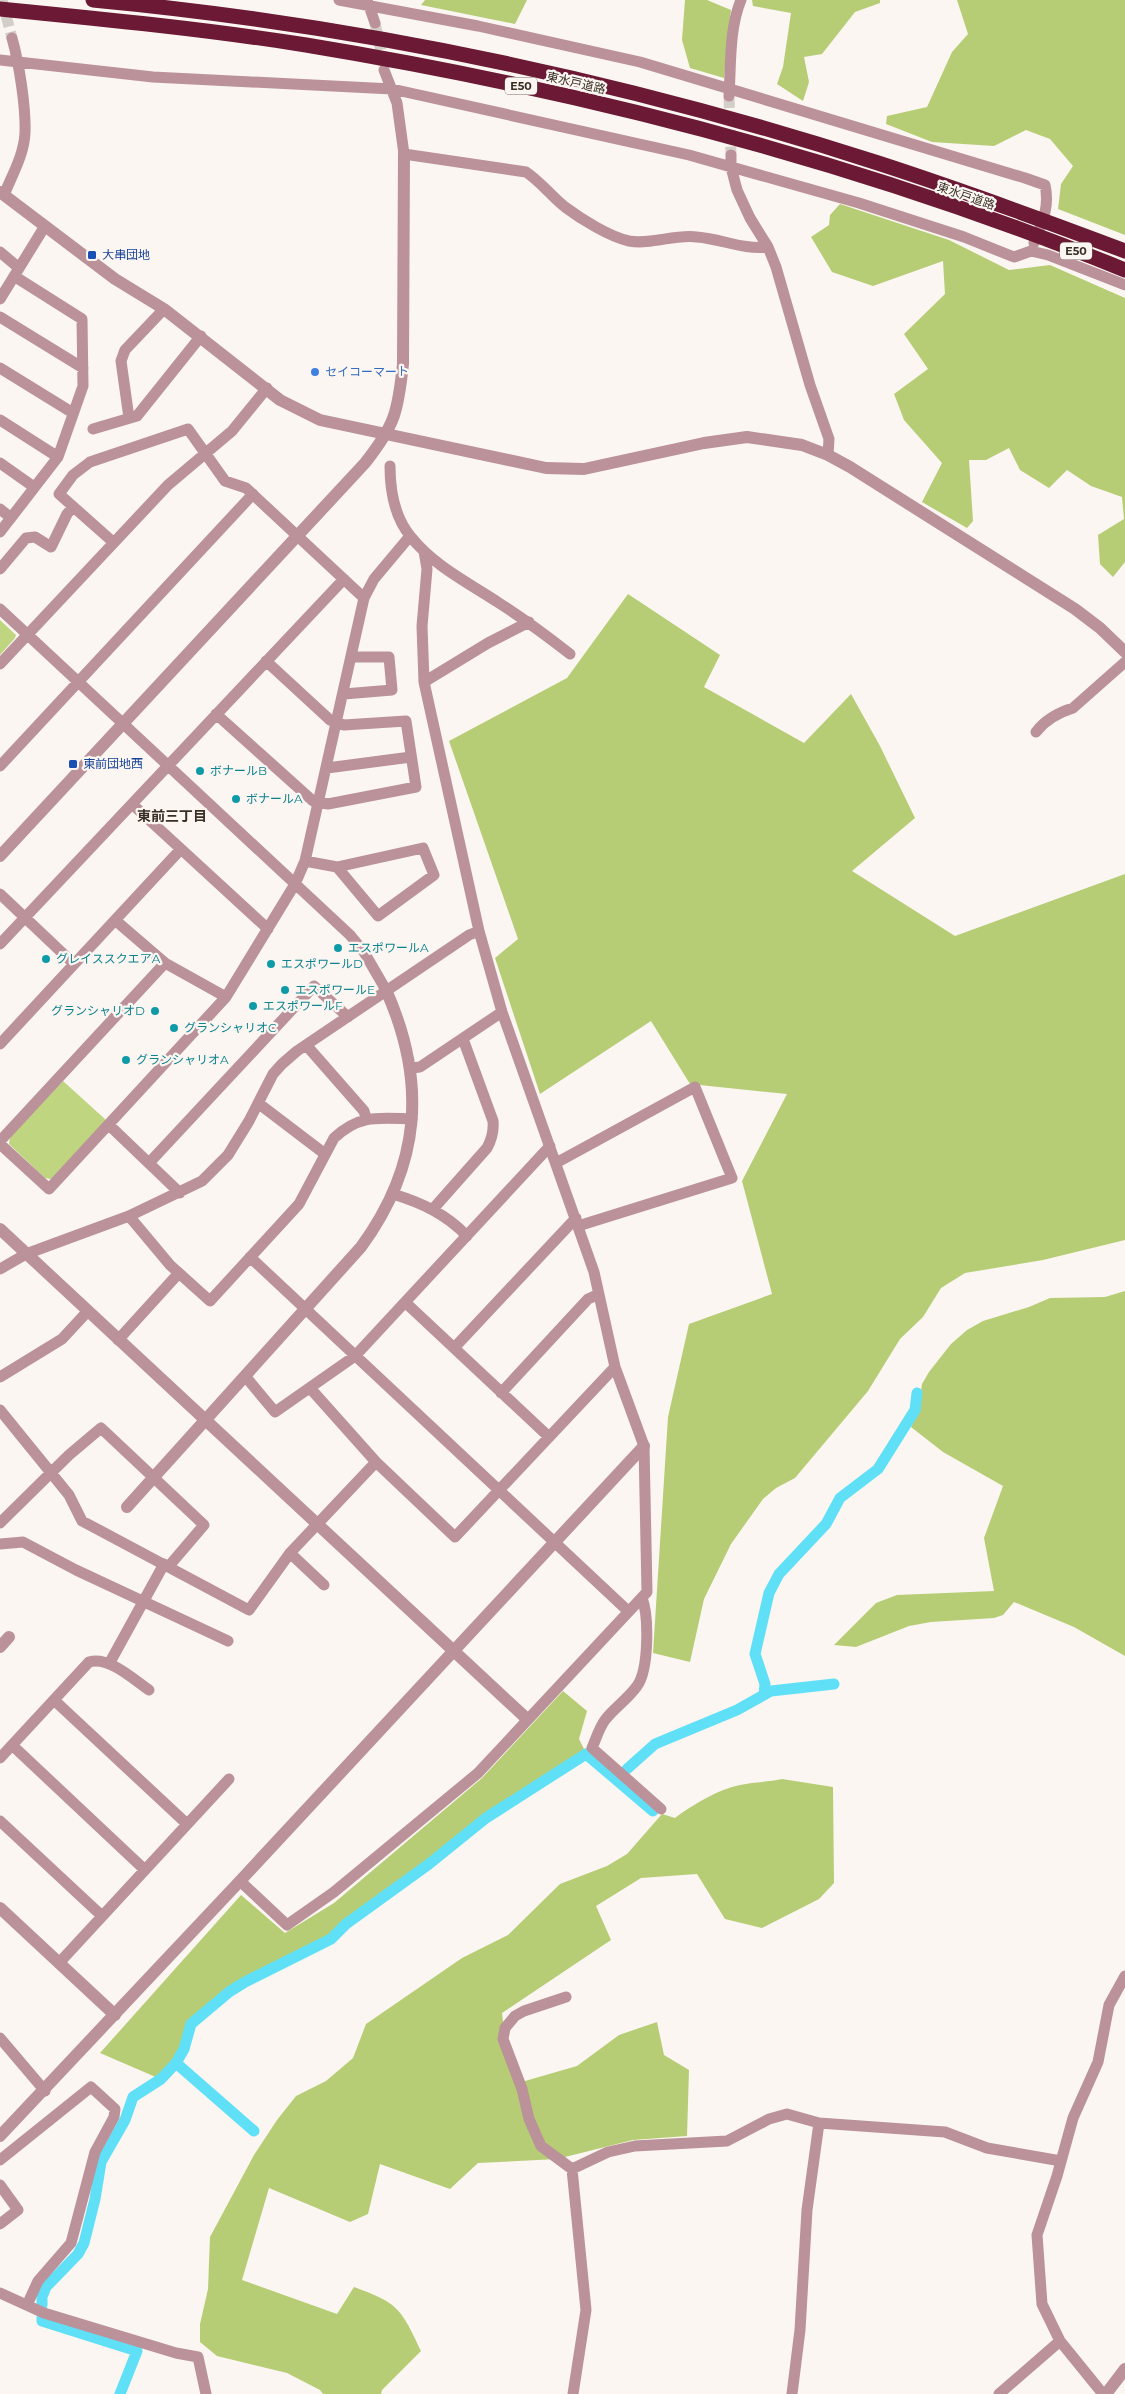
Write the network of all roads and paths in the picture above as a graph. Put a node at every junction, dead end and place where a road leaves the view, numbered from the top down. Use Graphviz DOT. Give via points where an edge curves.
graph roads {
  1 [pos="93,0"];
  2 [pos="339,0"];
  3 [pos="741,0"];
  4 [pos="368,3"];
  5 [pos="0,9"];
  6 [pos="376,24"];
  7 [pos="12,38"];
  8 [pos="0,60"];
  9 [pos="18,62"];
  10 [pos="384,70"];
  11 [pos="392,89"];
  12 [pos="730,93"];
  13 [pos="404,154"];
  14 [pos="731,161"];
  15 [pos="2,193"];
  16 [pos="44,226"];
  17 [pos="768,247"];
  18 [pos="1125,251"];
  19 [pos="0,252"];
  20 [pos="1031,252"];
  21 [pos="1125,270"];
  22 [pos="17,272"];
  23 [pos="1125,285"];
  24 [pos="0,299"];
  25 [pos="164,309"];
  26 [pos="0,317"];
  27 [pos="201,336"];
  28 [pos="0,368"];
  29 [pos="83,368"];
  30 [pos="267,388"];
  31 [pos="73,413"];
  32 [pos="128,418"];
  33 [pos="0,420"];
  34 [pos="93,429"];
  35 [pos="387,434"];
  36 [pos="206,453"];
  37 [pos="828,454"];
  38 [pos="58,456"];
  39 [pos="0,463"];
  40 [pos="390,466"];
  41 [pos="34,487"];
  42 [pos="253,494"];
  43 [pos="72,507"];
  44 [pos="0,509"];
  45 [pos="11,518"];
  46 [pos="0,532"];
  47 [pos="298,536"];
  48 [pos="410,536"];
  49 [pos="113,542"];
  50 [pos="424,550"];
  51 [pos="3,561"];
  52 [pos="344,579"];
  53 [pos="364,598"];
  54 [pos="0,609"];
  55 [pos="529,622"];
  56 [pos="27,634"];
  57 [pos="1125,652"];
  58 [pos="570,654"];
  59 [pos="351,657"];
  60 [pos="266,661"];
  61 [pos="1125,662"];
  62 [pos="0,664"];
  63 [pos="78,682"];
  64 [pos="424,682"];
  65 [pos="344,694"];
  66 [pos="216,714"];
  67 [pos="124,723"];
  68 [pos="338,723"];
  69 [pos="1036,732"];
  70 [pos="411,757"];
  71 [pos="168,765"];
  72 [pos="0,766"];
  73 [pos="327,768"];
  74 [pos="132,804"];
  75 [pos="319,804"];
  76 [pos="181,849"];
  77 [pos="0,856"];
  78 [pos="305,861"];
  79 [pos="337,867"];
  80 [pos="295,884"];
  81 [pos="0,894"];
  82 [pos="25,918"];
  83 [pos="115,920"];
  84 [pos="268,929"];
  85 [pos="479,931"];
  86 [pos="0,944"];
  87 [pos="164,963"];
  88 [pos="74,964"];
  89 [pos="386,990"];
  90 [pos="226,997"];
  91 [pos="502,1012"];
  92 [pos="348,1017"];
  93 [pos="463,1039"];
  94 [pos="0,1044"];
  95 [pos="307,1046"];
  96 [pos="411,1068"];
  97 [pos="258,1103"];
  98 [pos="366,1118"];
  99 [pos="412,1119"];
  100 [pos="108,1125"];
  101 [pos="0,1142"];
  102 [pos="550,1146"];
  103 [pos="325,1154"];
  104 [pos="149,1162"];
  105 [pos="556,1163"];
  106 [pos="180,1193"];
  107 [pos="393,1194"];
  108 [pos="433,1209"];
  109 [pos="129,1216"];
  110 [pos="577,1222"];
  111 [pos="0,1229"];
  112 [pos="467,1236"];
  113 [pos="26,1254"];
  114 [pos="250,1257"];
  115 [pos="0,1269"];
  116 [pos="178,1274"];
  117 [pos="597,1294"];
  118 [pos="406,1303"];
  119 [pos="305,1309"];
  120 [pos="87,1312"];
  121 [pos="118,1340"];
  122 [pos="454,1348"];
  123 [pos="355,1356"];
  124 [pos="614,1367"];
  125 [pos="245,1376"];
  126 [pos="0,1377"];
  127 [pos="310,1388"];
  128 [pos="501,1393"];
  129 [pos="0,1410"];
  130 [pos="205,1420"];
  131 [pos="548,1436"];
  132 [pos="644,1446"];
  133 [pos="376,1462"];
  134 [pos="52,1472"];
  135 [pos="154,1476"];
  136 [pos="499,1490"];
  137 [pos="127,1507"];
  138 [pos="0,1523"];
  139 [pos="317,1524"];
  140 [pos="555,1542"];
  141 [pos="0,1544"];
  142 [pos="290,1553"];
  143 [pos="166,1565"];
  144 [pos="324,1585"];
  145 [pos="642,1598"];
  146 [pos="144,1601"];
  147 [pos="628,1611"];
  148 [pos="228,1641"];
  149 [pos="453,1651"];
  150 [pos="109,1664"];
  151 [pos="149,1690"];
  152 [pos="54,1700"];
  153 [pos="526,1719"];
  154 [pos="12,1745"];
  155 [pos="0,1758"];
  156 [pos="229,1778"];
  157 [pos="662,1810"];
  158 [pos="0,1820"];
  159 [pos="187,1824"];
  160 [pos="145,1870"];
  161 [pos="240,1881"];
  162 [pos="0,1908"];
  163 [pos="102,1916"];
  164 [pos="58,1963"];
  165 [pos="1125,1976"];
  166 [pos="566,1997"];
  167 [pos="114,2015"];
  168 [pos="0,2038"];
  169 [pos="44,2091"];
  170 [pos="819,2122"];
  171 [pos="0,2136"];
  172 [pos="0,2160"];
  173 [pos="1061,2161"];
  174 [pos="572,2169"];
  175 [pos="0,2185"];
  176 [pos="0,2224"];
  177 [pos="0,2293"];
  178 [pos="27,2305"];
  179 [pos="1060,2341"];
  180 [pos="1125,2369"];
  181 [pos="206,2394"];
  182 [pos="572,2394"];
  183 [pos="792,2394"];
  184 [pos="999,2394"];
  185 [pos="1105,2394"];
  1 -- 18 [label="highway, 東水戸道路 / E50" via="305,27 525,68 622,91 802,140 962,191"];
  2 -- 4 [label="street"];
  3 -- 12 [label="street" via="736,19"];
  4 -- 6 [label="street"];
  4 -- 12 [label="street" via="640,62"];
  5 -- 21 [label="highway, 東水戸道路 / E50" via="122,20 304,45 520,86 789,155 954,207"];
  7 -- 9 [label="street"];
  8 -- 9 [label="street"];
  9 -- 11 [label="street" via="153,77"];
  9 -- 15 [label="street" via="25,133 20,158"];
  10 -- 11 [label="street"];
  11 -- 13 [label="street"];
  11 -- 14 [label="street"];
  12 -- 20 [label="street" via="1045,185 1047,208"];
  13 -- 17 [label="street" via="526,172 538,179 564,207 628,241 698,236 737,246"];
  13 -- 35 [label="street" via="403,364 400,398"];
  14 -- 17 [label="street" via="744,204"];
  14 -- 20 [label="street" via="1014,257"];
  15 -- 16 [label="street"];
  16 -- 22 [label="street"];
  16 -- 25 [label="street" via="114,278"];
  17 -- 37 [label="street" via="830,439"];
  19 -- 22 [label="street"];
  20 -- 23 [label="street" via="1048,255"];
  22 -- 24 [label="street"];
  22 -- 29 [label="street" via="82,319"];
  25 -- 27 [label="street"];
  25 -- 32 [label="street" via="125,350 121,361"];
  26 -- 29 [label="street"];
  27 -- 30 [label="street"];
  27 -- 32 [label="street" via="137,416"];
  28 -- 31 [label="street"];
  29 -- 31 [label="street" via="83,386"];
  30 -- 35 [label="street" via="295,408 320,420"];
  30 -- 36 [label="street" via="232,431"];
  31 -- 38 [label="street"];
  32 -- 34 [label="street"];
  33 -- 38 [label="street"];
  35 -- 37 [label="street" via="524,464 564,469 608,465 747,436 786,441"];
  35 -- 47 [label="street"];
  36 -- 42 [label="street" via="225,481"];
  36 -- 43 [label="street" via="188,429 108,454 73,475 59,494"];
  36 -- 49 [label="street" via="168,485"];
  37 -- 57 [label="street" via="1076,609"];
  38 -- 41 [label="street"];
  39 -- 41 [label="street"];
  40 -- 48 [label="street" via="390,488 395,507"];
  41 -- 45 [label="street"];
  42 -- 47 [label="street"];
  42 -- 63 [label="street"];
  43 -- 49 [label="street"];
  43 -- 51 [label="street" via="51,547 35,537 26,538"];
  44 -- 45 [label="street"];
  45 -- 46 [label="street"];
  47 -- 52 [label="street"];
  47 -- 67 [label="street"];
  48 -- 50 [label="street"];
  48 -- 53 [label="street" via="374,579"];
  49 -- 56 [label="street"];
  50 -- 55 [label="street" via="436,563"];
  50 -- 64 [label="street" via="427,570 422,626"];
  52 -- 53 [label="street"];
  52 -- 60 [label="street"];
  53 -- 59 [label="street"];
  54 -- 56 [label="street"];
  55 -- 58 [label="street"];
  55 -- 64 [label="street"];
  56 -- 62 [label="street"];
  56 -- 63 [label="street"];
  59 -- 65 [label="street"];
  59 -- 65 [label="street" via="389,657 392,690"];
  60 -- 66 [label="street"];
  60 -- 68 [label="street" via="330,720"];
  61 -- 69 [label="street" via="1073,708 1062,711"];
  63 -- 67 [label="street"];
  63 -- 72 [label="street"];
  64 -- 85 [label="street"];
  65 -- 68 [label="street"];
  66 -- 71 [label="street"];
  66 -- 75 [label="street"];
  67 -- 71 [label="street"];
  67 -- 77 [label="street"];
  68 -- 70 [label="street" via="406,720"];
  68 -- 73 [label="street"];
  70 -- 73 [label="street"];
  70 -- 75 [label="street" via="416,787"];
  71 -- 74 [label="street"];
  71 -- 80 [label="street"];
  73 -- 75 [label="street"];
  74 -- 76 [label="street"];
  74 -- 82 [label="street"];
  75 -- 78 [label="street"];
  76 -- 83 [label="street"];
  76 -- 84 [label="street"];
  78 -- 79 [label="street"];
  78 -- 80 [label="street"];
  79 -- 79 [label="street" via="378,916 434,875 423,848"];
  80 -- 84 [label="street"];
  80 -- 89 [label="street" via="350,935"];
  81 -- 82 [label="street"];
  82 -- 86 [label="street"];
  82 -- 88 [label="street"];
  83 -- 87 [label="street"];
  83 -- 88 [label="street"];
  84 -- 90 [label="street"];
  85 -- 89 [label="street"];
  85 -- 91 [label="street"];
  87 -- 90 [label="street"];
  87 -- 101 [label="street"];
  88 -- 94 [label="street"];
  89 -- 92 [label="street"];
  89 -- 96 [label="street" via="399,1018"];
  90 -- 100 [label="street"];
  91 -- 93 [label="street"];
  91 -- 102 [label="street"];
  92 -- 95 [label="street"];
  92 -- 104 [label="street" via="314,986"];
  93 -- 96 [label="street" via="420,1067"];
  93 -- 108 [label="street" via="494,1130 487,1148"];
  95 -- 97 [label="street" via="273,1074"];
  95 -- 98 [label="street" via="364,1111"];
  96 -- 99 [label="street"];
  97 -- 103 [label="street"];
  97 -- 106 [label="street" via="228,1155 202,1181"];
  98 -- 99 [label="street"];
  98 -- 103 [label="street" via="341,1131"];
  99 -- 107 [label="street" via="408,1148"];
  100 -- 101 [label="street" via="49,1189"];
  100 -- 104 [label="street"];
  102 -- 105 [label="street"];
  102 -- 112 [label="street"];
  103 -- 114 [label="street" via="298,1204"];
  104 -- 106 [label="street"];
  105 -- 110 [label="street"];
  105 -- 110 [label="street" via="695,1087 732,1178"];
  106 -- 109 [label="street"];
  107 -- 108 [label="street"];
  107 -- 119 [label="street" via="361,1247"];
  108 -- 112 [label="street"];
  109 -- 113 [label="street"];
  109 -- 116 [label="street"];
  110 -- 117 [label="street" via="594,1272"];
  110 -- 122 [label="street"];
  111 -- 113 [label="street"];
  112 -- 118 [label="street"];
  113 -- 115 [label="street"];
  113 -- 120 [label="street"];
  114 -- 116 [label="street" via="210,1301"];
  114 -- 119 [label="street"];
  116 -- 121 [label="street"];
  117 -- 124 [label="street"];
  117 -- 128 [label="street" via="588,1299"];
  118 -- 122 [label="street"];
  118 -- 123 [label="street"];
  119 -- 123 [label="street"];
  119 -- 125 [label="street"];
  120 -- 121 [label="street"];
  120 -- 126 [label="street" via="62,1339"];
  121 -- 130 [label="street"];
  122 -- 128 [label="street"];
  123 -- 127 [label="street"];
  123 -- 136 [label="street"];
  124 -- 131 [label="street"];
  124 -- 132 [label="street"];
  125 -- 127 [label="street" via="275,1412"];
  125 -- 130 [label="street"];
  127 -- 133 [label="street"];
  128 -- 131 [label="street"];
  129 -- 134 [label="street"];
  130 -- 135 [label="street"];
  130 -- 139 [label="street"];
  131 -- 136 [label="street"];
  132 -- 140 [label="street"];
  132 -- 145 [label="street" via="647,1592"];
  133 -- 136 [label="street" via="455,1536"];
  133 -- 139 [label="street"];
  134 -- 135 [label="street" via="101,1428"];
  134 -- 138 [label="street"];
  134 -- 143 [label="street" via="82,1521"];
  135 -- 137 [label="street"];
  135 -- 143 [label="street" via="204,1525"];
  136 -- 140 [label="street"];
  139 -- 142 [label="street"];
  139 -- 149 [label="street"];
  140 -- 147 [label="street"];
  140 -- 149 [label="street"];
  141 -- 146 [label="street" via="23,1542"];
  142 -- 143 [label="street" via="249,1610"];
  142 -- 144 [label="street"];
  143 -- 146 [label="street"];
  145 -- 147 [label="street"];
  145 -- 157 [label="street" via="646,1610 647,1643 638,1685 604,1721 592,1748"];
  146 -- 148 [label="street"];
  146 -- 150 [label="street"];
  147 -- 153 [label="street"];
  149 -- 153 [label="street"];
  149 -- 161 [label="street"];
  150 -- 151 [label="street"];
  150 -- 152 [label="street" via="97,1659 89,1662"];
  152 -- 154 [label="street"];
  152 -- 159 [label="street"];
  153 -- 161 [label="street" via="478,1774 334,1892 287,1924"];
  154 -- 155 [label="street"];
  154 -- 160 [label="street"];
  156 -- 159 [label="street"];
  158 -- 163 [label="street"];
  159 -- 160 [label="street"];
  160 -- 163 [label="street"];
  161 -- 167 [label="street"];
  162 -- 164 [label="street"];
  163 -- 164 [label="street"];
  164 -- 167 [label="street"];
  165 -- 173 [label="street" via="1109,2005 1098,2062 1073,2118"];
  166 -- 174 [label="street" via="515,2016 505,2028 503,2039 541,2146"];
  167 -- 169 [label="street"];
  168 -- 169 [label="street"];
  169 -- 171 [label="street"];
  170 -- 173 [label="street" via="945,2132 986,2148"];
  170 -- 174 [label="street" via="796,2115 778,2116 727,2141 626,2148 594,2157"];
  170 -- 183 [label="street" via="807,2210 800,2330"];
  172 -- 178 [label="street" via="91,2087 115,2109 114,2118 95,2152 72,2243 38,2280"];
  173 -- 179 [label="street" via="1037,2235 1042,2304"];
  174 -- 182 [label="street" via="586,2310"];
  175 -- 176 [label="street" via="18,2210"];
  177 -- 178 [label="street"];
  178 -- 181 [label="street" via="72,2322 198,2357"];
  179 -- 184 [label="street"];
  179 -- 185 [label="street"];
  180 -- 185 [label="street"];
}
